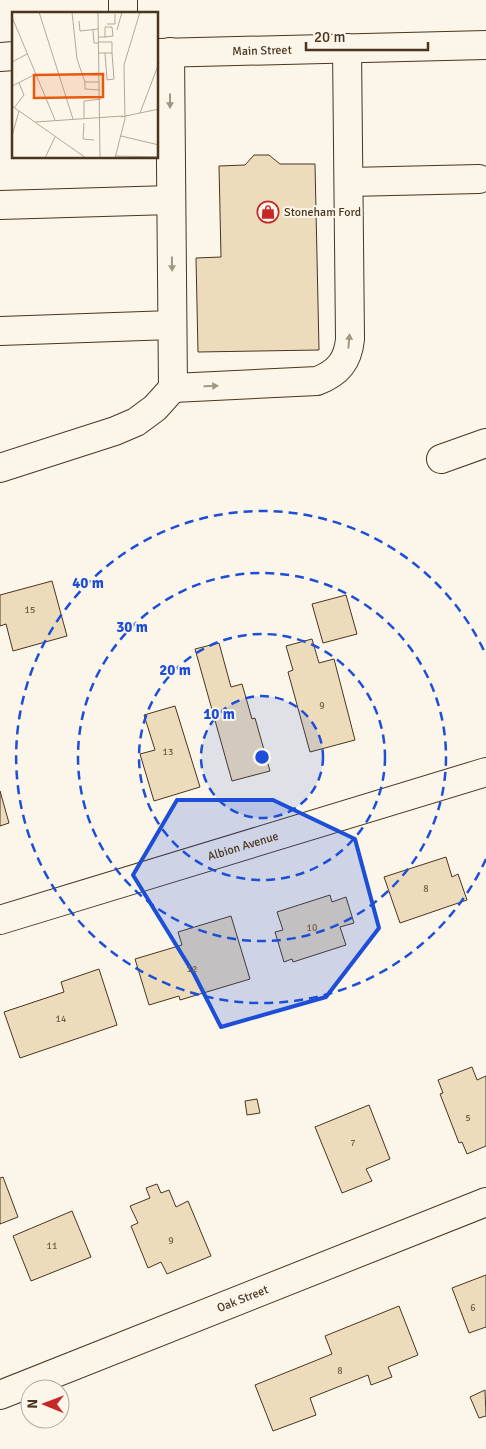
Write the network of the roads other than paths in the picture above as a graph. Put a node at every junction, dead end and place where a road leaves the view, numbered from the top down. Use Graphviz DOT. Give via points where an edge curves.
graph roads {
  1 [pos="486,45"];
  2 [pos="347,48"];
  3 [pos="164,53"];
  4 [pos="479,178"];
  5 [pos="349,182"];
  6 [pos="171,200"];
  7 [pos="0,205"];
  8 [pos="172,325"];
  9 [pos="0,331"];
  10 [pos="172,388"];
  11 [pos="486,443"];
  12 [pos="441,459"];
  13 [pos="0,468"];
  14 [pos="486,772"];
  15 [pos="0,920"];
  16 [pos="486,1202"];
  17 [pos="0,1395"];
  1 -- 2 [label="street, Main Street"];
  2 -- 3 [label="street, Main Street"];
  2 -- 5 [label="street"];
  3 -- 6 [label="street, one-way"];
  4 -- 5 [label="street"];
  10 -- 5 [label="street, one-way" via="317,381 339,369 347,355 350,339"];
  6 -- 7 [label="street"];
  6 -- 8 [label="street, one-way"];
  8 -- 9 [label="street"];
  8 -- 10 [label="street"];
  10 -- 13 [label="street" via="155,408 136,422"];
  11 -- 12 [label="street"];
  14 -- 15 [label="street, Albion Avenue"];
  16 -- 17 [label="street, Oak Street"];
}
